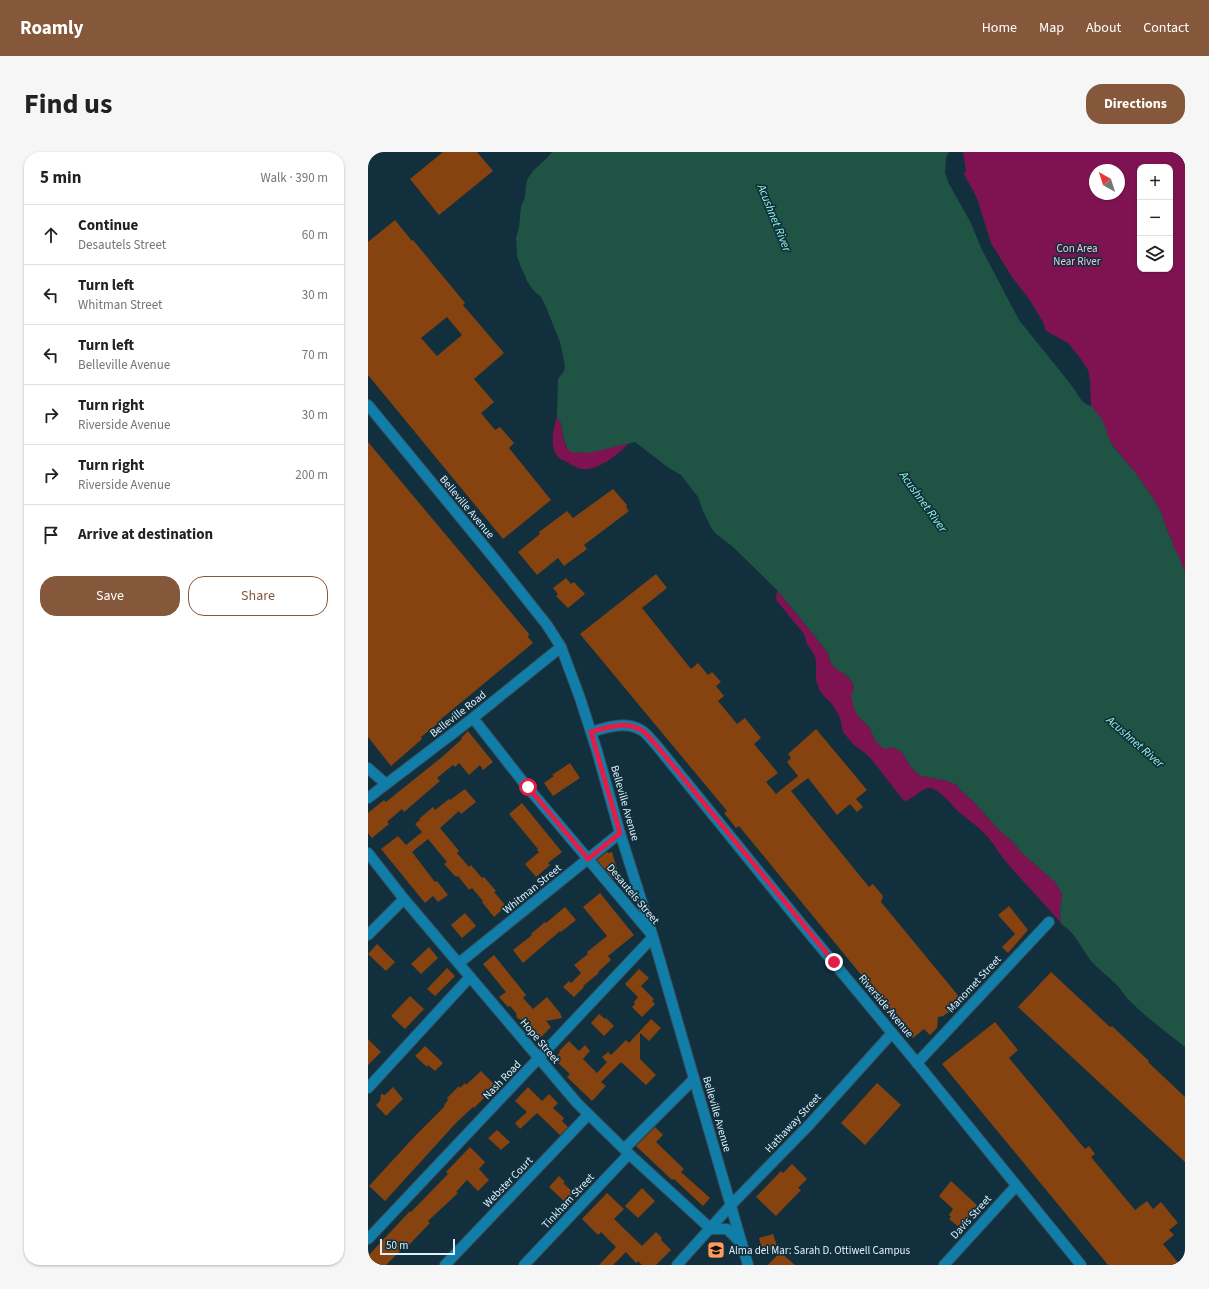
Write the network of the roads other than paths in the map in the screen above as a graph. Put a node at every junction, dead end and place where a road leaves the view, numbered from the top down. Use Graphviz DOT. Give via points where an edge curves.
graph roads {
  1 [pos="368,405"];
  2 [pos="561,647"];
  3 [pos="472,718"];
  4 [pos="591,732"];
  5 [pos="368,768"];
  6 [pos="386,784"];
  7 [pos="368,798"];
  8 [pos="620,833"];
  9 [pos="368,853"];
  10 [pos="588,859"];
  11 [pos="404,899"];
  12 [pos="1049,922"];
  13 [pos="368,935"];
  14 [pos="653,937"];
  15 [pos="458,963"];
  16 [pos="470,977"];
  17 [pos="892,1033"];
  18 [pos="539,1058"];
  19 [pos="917,1063"];
  20 [pos="694,1079"];
  21 [pos="368,1088"];
  22 [pos="588,1115"];
  23 [pos="627,1152"];
  24 [pos="1016,1186"];
  25 [pos="731,1205"];
  26 [pos="711,1229"];
  27 [pos="368,1239"];
  28 [pos="742,1244"];
  29 [pos="445,1265"];
  30 [pos="524,1265"];
  31 [pos="677,1265"];
  32 [pos="748,1265"];
  33 [pos="944,1265"];
  34 [pos="1081,1265"];
  1 -- 2 [label="street, Belleville Avenue" via="498,562"];
  2 -- 3 [label="street, Belleville Road"];
  2 -- 4 [label="street, Belleville Avenue"];
  3 -- 6 [label="street, Belleville Road"];
  3 -- 10 [label="street, Desautels Street"];
  4 -- 8 [label="street, Belleville Avenue"];
  4 -- 17 [label="street, Riverside Avenue" via="628,725 642,730"];
  5 -- 6 [label="street"];
  6 -- 7 [label="street, Belleville Road"];
  8 -- 10 [label="street, Whitman Street"];
  8 -- 14 [label="street, Belleville Avenue"];
  9 -- 11 [label="street, Hope Street"];
  10 -- 14 [label="street, Desautels Street"];
  10 -- 15 [label="street, Whitman Street"];
  11 -- 13 [label="street"];
  11 -- 15 [label="street, Hope Street"];
  12 -- 19 [label="street, Manomet Street"];
  14 -- 18 [label="street, Nash Road"];
  14 -- 20 [label="street, Belleville Avenue"];
  15 -- 16 [label="street, Hope Street"];
  16 -- 18 [label="street, Hope Street"];
  16 -- 21 [label="street"];
  17 -- 19 [label="street, Riverside Avenue"];
  17 -- 25 [label="street, Hathaway Street" via="809,1125"];
  18 -- 22 [label="street, Hope Street"];
  18 -- 27 [label="street, Nash Road"];
  19 -- 24 [label="street, Riverside Avenue"];
  20 -- 23 [label="street, Tinkham Street"];
  20 -- 25 [label="street, Belleville Avenue"];
  22 -- 23 [label="street, Hope Street"];
  22 -- 29 [label="street, Webster Court"];
  23 -- 26 [label="street, Hope Street"];
  23 -- 30 [label="street, Tinkham Street"];
  24 -- 33 [label="street, Davis Street"];
  24 -- 34 [label="street, Riverside Avenue"];
  25 -- 26 [label="street, Hathaway Street"];
  25 -- 28 [label="street, Belleville Avenue"];
  26 -- 28 [label="street" via="727,1229"];
  26 -- 31 [label="street, Hathaway Street"];
  28 -- 32 [label="street, Belleville Avenue"];
}
